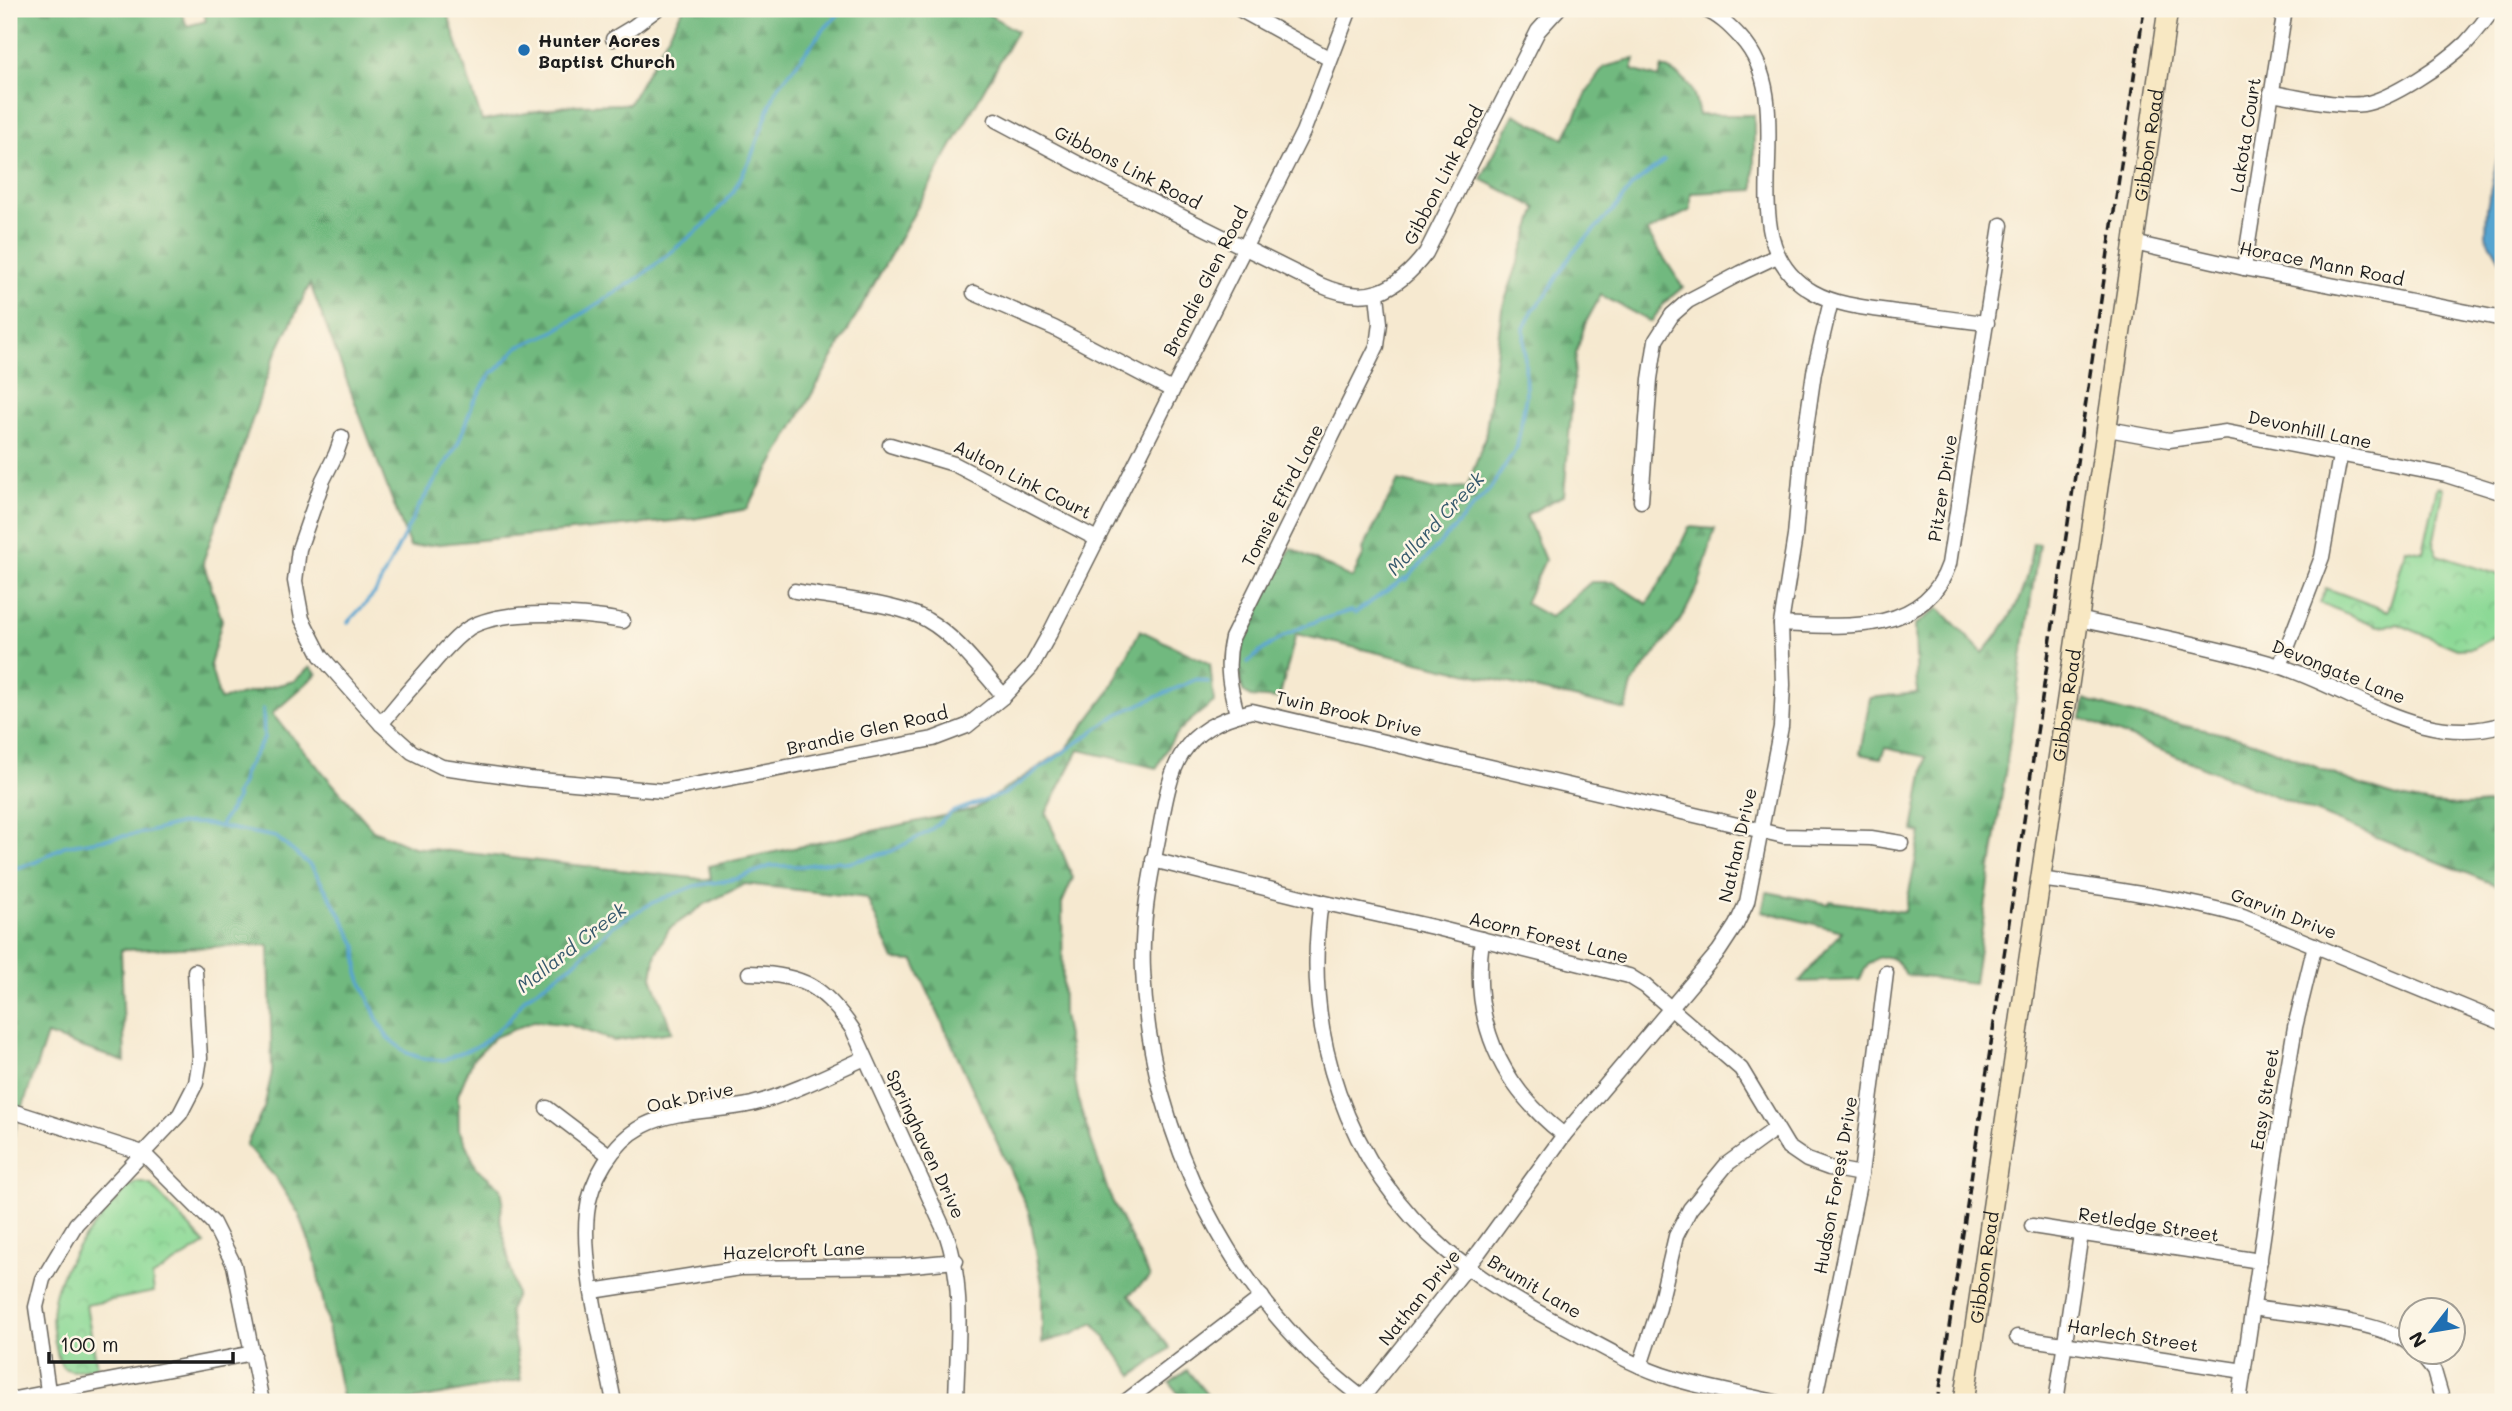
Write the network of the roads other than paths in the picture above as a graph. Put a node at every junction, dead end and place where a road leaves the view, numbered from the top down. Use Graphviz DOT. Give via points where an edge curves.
graph roads {
  1 [pos="657,9"];
  2 [pos="1239,9"];
  3 [pos="1350,9"];
  4 [pos="1558,9"];
  5 [pos="1703,9"];
  6 [pos="2168,9"];
  7 [pos="2285,9"];
  8 [pos="2493,9"];
  9 [pos="613,38"];
  10 [pos="1329,59"];
  11 [pos="2271,93"];
  12 [pos="996,120"];
  13 [pos="2001,225"];
  14 [pos="2134,243"];
  15 [pos="1243,247"];
  16 [pos="1777,256"];
  17 [pos="2244,268"];
  18 [pos="974,293"];
  19 [pos="1377,294"];
  20 [pos="1831,301"];
  21 [pos="2503,319"];
  22 [pos="1986,323"];
  23 [pos="1172,390"];
  24 [pos="2108,429"];
  25 [pos="342,438"];
  26 [pos="890,445"];
  27 [pos="2340,456"];
  28 [pos="2503,493"];
  29 [pos="1641,501"];
  30 [pos="1097,539"];
  31 [pos="795,591"];
  32 [pos="2079,619"];
  33 [pos="623,621"];
  34 [pos="1782,624"];
  35 [pos="2280,666"];
  36 [pos="1004,696"];
  37 [pos="1237,714"];
  38 [pos="381,724"];
  39 [pos="2503,724"];
  40 [pos="1761,830"];
  41 [pos="1901,843"];
  42 [pos="1153,860"];
  43 [pos="2040,879"];
  44 [pos="1321,902"];
  45 [pos="1482,939"];
  46 [pos="2315,945"];
  47 [pos="195,971"];
  48 [pos="749,973"];
  49 [pos="1885,973"];
  50 [pos="1671,1009"];
  51 [pos="2503,1023"];
  52 [pos="865,1058"];
  53 [pos="547,1108"];
  54 [pos="9,1110"];
  55 [pos="1775,1129"];
  56 [pos="1564,1135"];
  57 [pos="143,1153"];
  58 [pos="609,1155"];
  59 [pos="1861,1174"];
  60 [pos="2032,1226"];
  61 [pos="2081,1234"];
  62 [pos="956,1261"];
  63 [pos="2260,1261"];
  64 [pos="1468,1267"];
  65 [pos="593,1291"];
  66 [pos="1262,1297"];
  67 [pos="2253,1308"];
  68 [pos="2396,1335"];
  69 [pos="2017,1337"];
  70 [pos="2065,1344"];
  71 [pos="253,1353"];
  72 [pos="1640,1366"];
  73 [pos="2430,1366"];
  74 [pos="2244,1371"];
  75 [pos="48,1391"];
  76 [pos="9,1400"];
  77 [pos="1365,1400"];
  78 [pos="262,1402"];
  79 [pos="614,1402"];
  80 [pos="956,1402"];
  81 [pos="1125,1402"];
  82 [pos="1775,1402"];
  83 [pos="1814,1402"];
  84 [pos="1964,1402"];
  85 [pos="2056,1402"];
  86 [pos="2239,1402"];
  87 [pos="2443,1402"];
  1 -- 9 [label="street"];
  2 -- 10 [label="street"];
  3 -- 10 [label="street, Brandie Glen Road"];
  4 -- 19 [label="street, Gibbon Link Road" via="1538,31 1426,253 1393,287"];
  5 -- 16 [label="street" via="1714,13 1750,47 1763,74 1769,105 1769,226"];
  6 -- 14 [label="main road, Gibbon Road"];
  7 -- 11 [label="street, Lakota Court"];
  8 -- 11 [label="street" via="2463,46 2376,101 2350,104"];
  10 -- 15 [label="street, Brandie Glen Road" via="1303,132"];
  11 -- 17 [label="street, Lakota Court"];
  12 -- 15 [label="street, Gibbons Link Road"];
  13 -- 22 [label="street, Pitzer Drive"];
  14 -- 17 [label="street, Horace Mann Road"];
  14 -- 24 [label="main road, Gibbon Road"];
  15 -- 19 [label="street" via="1337,293"];
  15 -- 23 [label="street, Brandie Glen Road"];
  16 -- 20 [label="street" via="1801,285"];
  16 -- 29 [label="street" via="1688,301 1656,340"];
  17 -- 21 [label="street, Horace Mann Road"];
  18 -- 23 [label="street" via="1055,328"];
  19 -- 37 [label="street, Tomsie Efird Lane" via="1377,346 1232,638 1228,679"];
  20 -- 22 [label="street"];
  20 -- 34 [label="street, Nathan Drive" via="1814,372"];
  22 -- 34 [label="street, Pitzer Drive" via="1944,579 1921,604 1886,622"];
  23 -- 30 [label="street, Brandie Glen Road"];
  24 -- 27 [label="street, Devonhill Lane" via="2169,440 2226,432"];
  24 -- 32 [label="main road, Gibbon Road"];
  25 -- 38 [label="street, Brandie Glen Road" via="299,550 295,581 311,640"];
  26 -- 30 [label="street, Aulton Link Court" via="954,464"];
  27 -- 28 [label="street, Devonhill Lane" via="2445,475"];
  27 -- 35 [label="street" via="2322,557"];
  30 -- 36 [label="street, Brandie Glen Road" via="1031,667"];
  31 -- 36 [label="street" via="894,608 928,620"];
  32 -- 35 [label="street, Devongate Lane"];
  32 -- 43 [label="main road, Gibbon Road"];
  33 -- 38 [label="street" via="553,613 478,623 455,639"];
  34 -- 40 [label="street, Nathan Drive" via="1781,727"];
  35 -- 39 [label="street, Devongate Lane" via="2418,724 2456,730"];
  36 -- 38 [label="street, Brandie Glen Road" via="967,726 933,739 663,791 442,767 412,752"];
  37 -- 40 [label="street, Twin Brook Drive" via="1275,714"];
  37 -- 42 [label="street, Twin Brook Drive" via="1203,729 1183,749 1167,792"];
  40 -- 41 [label="street, Twin Brook Drive" via="1784,836"];
  40 -- 50 [label="street, Nathan Drive" via="1747,902 1736,925"];
  42 -- 44 [label="street, Acorn Forest Lane"];
  42 -- 66 [label="street, Twin Brook Drive" via="1143,970 1155,1068 1169,1122 1199,1197"];
  43 -- 46 [label="street, Garvin Drive" via="2204,905"];
  43 -- 84 [label="main road, Gibbon Road"];
  44 -- 45 [label="street, Acorn Forest Lane"];
  44 -- 64 [label="street, Brumit Lane" via="1316,991 1327,1056 1346,1112 1407,1210"];
  45 -- 50 [label="street, Acorn Forest Lane" via="1629,976"];
  45 -- 56 [label="street" via="1479,986 1483,1013 1502,1066 1522,1097"];
  46 -- 51 [label="street, Garvin Drive"];
  46 -- 63 [label="street, Easy Street" via="2293,1038"];
  47 -- 57 [label="street" via="200,1058 196,1083 180,1114"];
  48 -- 52 [label="street, Springhaven Drive" via="783,975 825,995 853,1030"];
  49 -- 59 [label="street, Hudson Forest Drive"];
  50 -- 55 [label="street, Acorn Forest Lane" via="1741,1069"];
  50 -- 56 [label="street, Nathan Drive"];
  52 -- 58 [label="street, Oak Drive" via="772,1098 642,1126"];
  52 -- 62 [label="street, Springhaven Drive"];
  53 -- 58 [label="street"];
  54 -- 57 [label="street"];
  55 -- 59 [label="street, Acorn Forest Lane" via="1788,1147 1807,1160"];
  55 -- 72 [label="street" via="1727,1164 1690,1209 1676,1236"];
  56 -- 64 [label="street, Nathan Drive"];
  57 -- 71 [label="street" via="213,1223 234,1265"];
  57 -- 75 [label="street" via="76,1224 43,1279 36,1307"];
  58 -- 65 [label="street, Oak Drive" via="587,1210"];
  59 -- 83 [label="street, Hudson Forest Drive"];
  60 -- 61 [label="street, Retledge Street"];
  61 -- 63 [label="street, Retledge Street"];
  61 -- 70 [label="street"];
  62 -- 65 [label="street, Hazelcroft Lane" via="740,1268"];
  62 -- 80 [label="street, Springhaven Drive"];
  63 -- 67 [label="street, Easy Street"];
  64 -- 72 [label="street, Brumit Lane" via="1533,1309"];
  64 -- 77 [label="street, Nathan Drive"];
  65 -- 79 [label="street, Oak Drive"];
  66 -- 77 [label="street, Twin Brook Drive" via="1314,1357"];
  66 -- 81 [label="street"];
  67 -- 68 [label="street" via="2377,1327"];
  67 -- 74 [label="street, Easy Street"];
  69 -- 70 [label="street, Harlech Street"];
  70 -- 74 [label="street, Harlech Street"];
  70 -- 85 [label="street"];
  71 -- 75 [label="street"];
  71 -- 78 [label="street"];
  72 -- 82 [label="street, Brumit Lane" via="1671,1378"];
  73 -- 87 [label="street"];
  74 -- 86 [label="street, Easy Street"];
  75 -- 76 [label="street"];
}
